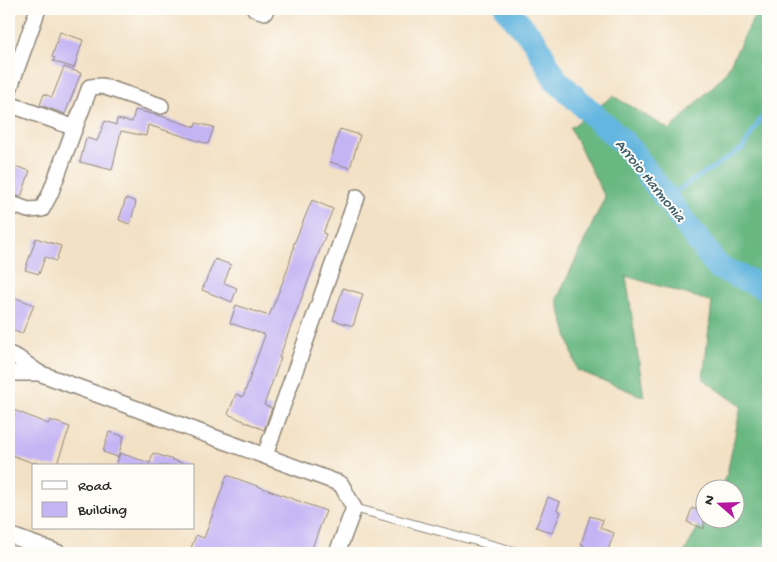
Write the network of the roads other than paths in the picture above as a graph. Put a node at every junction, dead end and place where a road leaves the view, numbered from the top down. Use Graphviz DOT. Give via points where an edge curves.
graph roads {
  1 [pos="38,9"];
  2 [pos="9,90"];
  3 [pos="9,104"];
  4 [pos="161,106"];
  5 [pos="75,128"];
  6 [pos="357,197"];
  7 [pos="9,203"];
  8 [pos="9,354"];
  9 [pos="9,372"];
  10 [pos="39,373"];
  11 [pos="265,456"];
  12 [pos="354,508"];
  13 [pos="9,534"];
  14 [pos="59,553"];
  15 [pos="337,553"];
  16 [pos="520,553"];
  1 -- 2 [label="street"];
  3 -- 5 [label="street"];
  4 -- 5 [label="street" via="102,86 90,87"];
  5 -- 7 [label="street" via="42,209 28,210"];
  6 -- 11 [label="street"];
  8 -- 10 [label="street"];
  9 -- 10 [label="street"];
  10 -- 11 [label="street"];
  11 -- 12 [label="street" via="341,484"];
  12 -- 15 [label="street"];
  12 -- 16 [label="lane"];
  13 -- 14 [label="street"];
}
